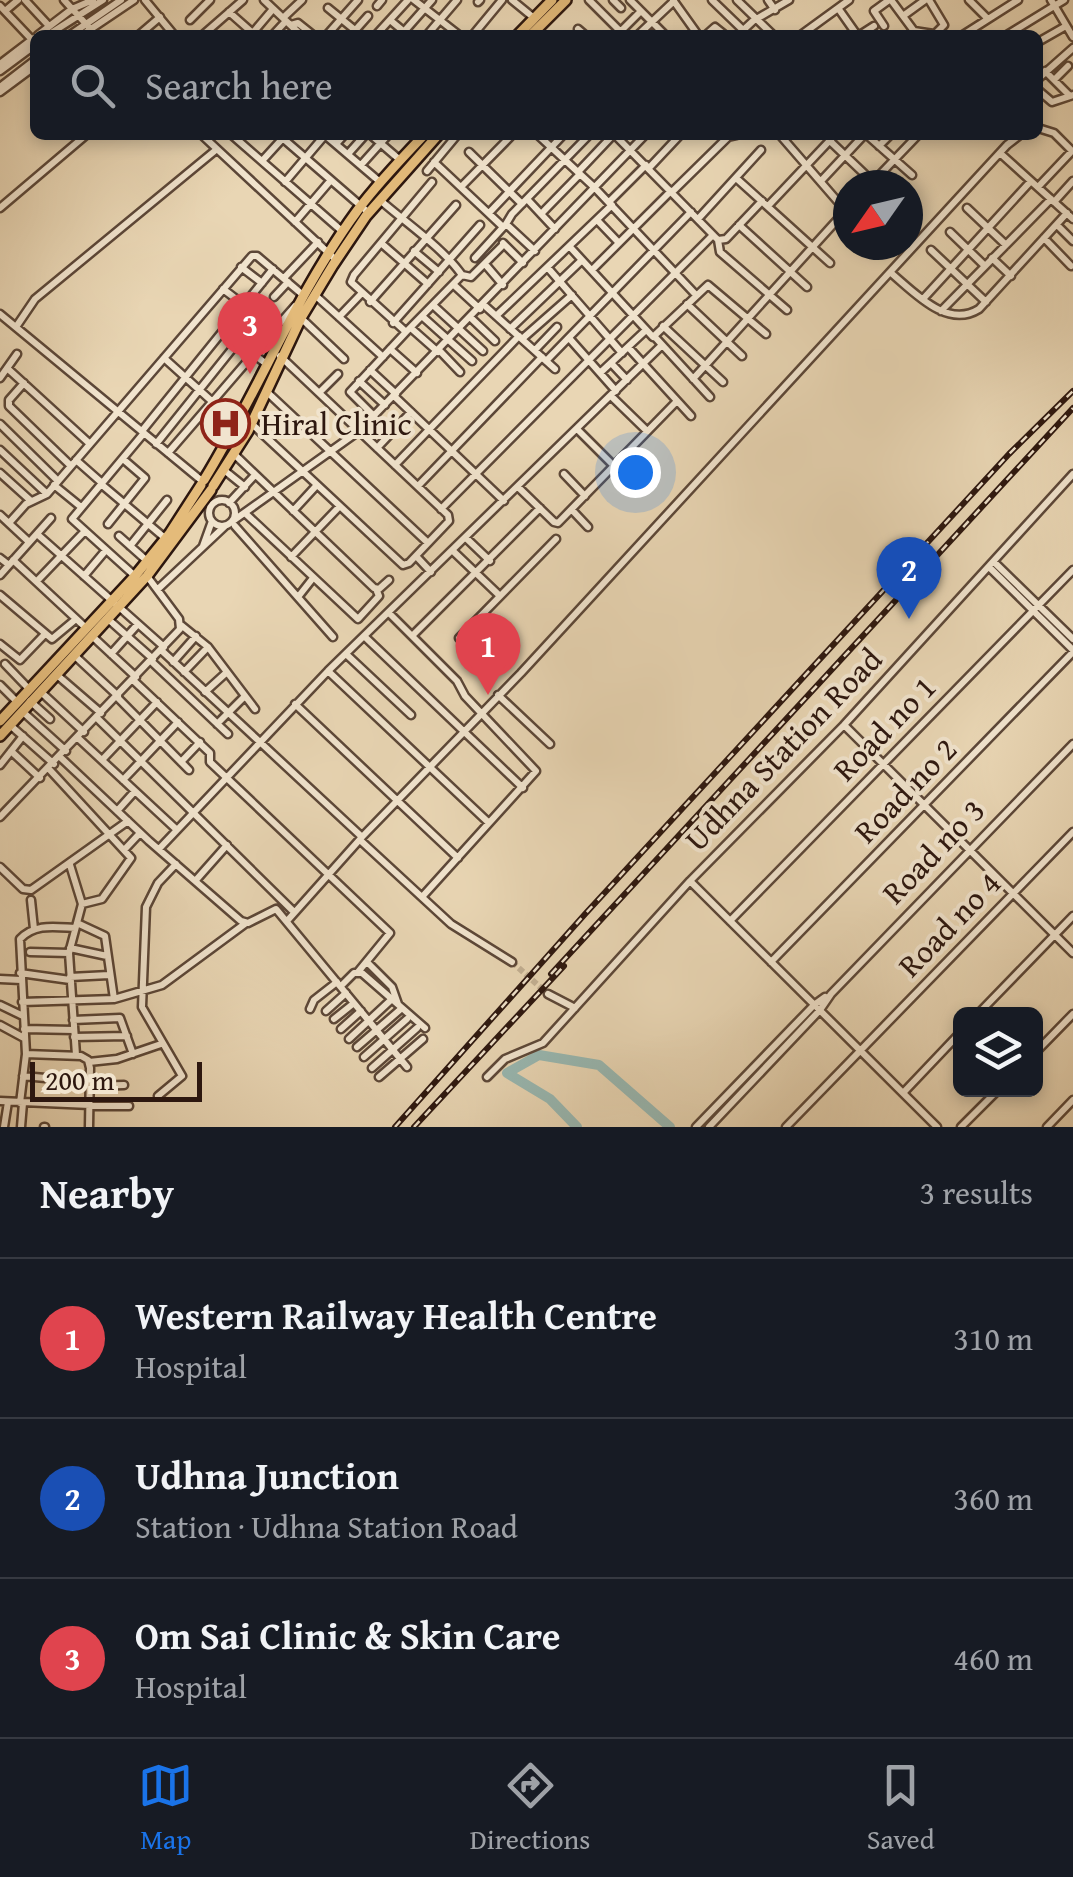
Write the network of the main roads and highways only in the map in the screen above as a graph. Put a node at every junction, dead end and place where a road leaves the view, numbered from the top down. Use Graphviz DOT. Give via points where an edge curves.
graph roads {
  1 [pos="552,0"];
  2 [pos="566,0"];
  3 [pos="523,30"];
  4 [pos="538,30"];
  5 [pos="417,140"];
  6 [pos="434,140"];
  7 [pos="365,210"];
  8 [pos="333,257"];
  9 [pos="306,298"];
  10 [pos="279,356"];
  11 [pos="207,485"];
  12 [pos="141,576"];
  13 [pos="115,604"];
  14 [pos="90,632"];
  15 [pos="34,690"];
  16 [pos="19,706"];
  17 [pos="3,720"];
  18 [pos="0,736"];
  1 -- 3 [label="main road"];
  2 -- 4 [label="main road"];
  5 -- 7 [label="main road"];
  6 -- 7 [label="main road"];
  7 -- 8 [label="main road"];
  7 -- 8 [label="main road"];
  8 -- 9 [label="main road"];
  9 -- 10 [label="main road"];
  9 -- 10 [label="main road"];
  10 -- 11 [label="main road"];
  10 -- 11 [label="main road" via="252,424"];
  11 -- 12 [label="main road"];
  11 -- 12 [label="main road"];
  12 -- 13 [label="main road"];
  13 -- 14 [label="main road"];
  13 -- 14 [label="main road"];
  14 -- 15 [label="main road"];
  14 -- 15 [label="main road" via="74,656"];
  15 -- 16 [label="main road"];
  15 -- 16 [label="main road"];
  16 -- 17 [label="main road"];
  17 -- 18 [label="main road"];
}
